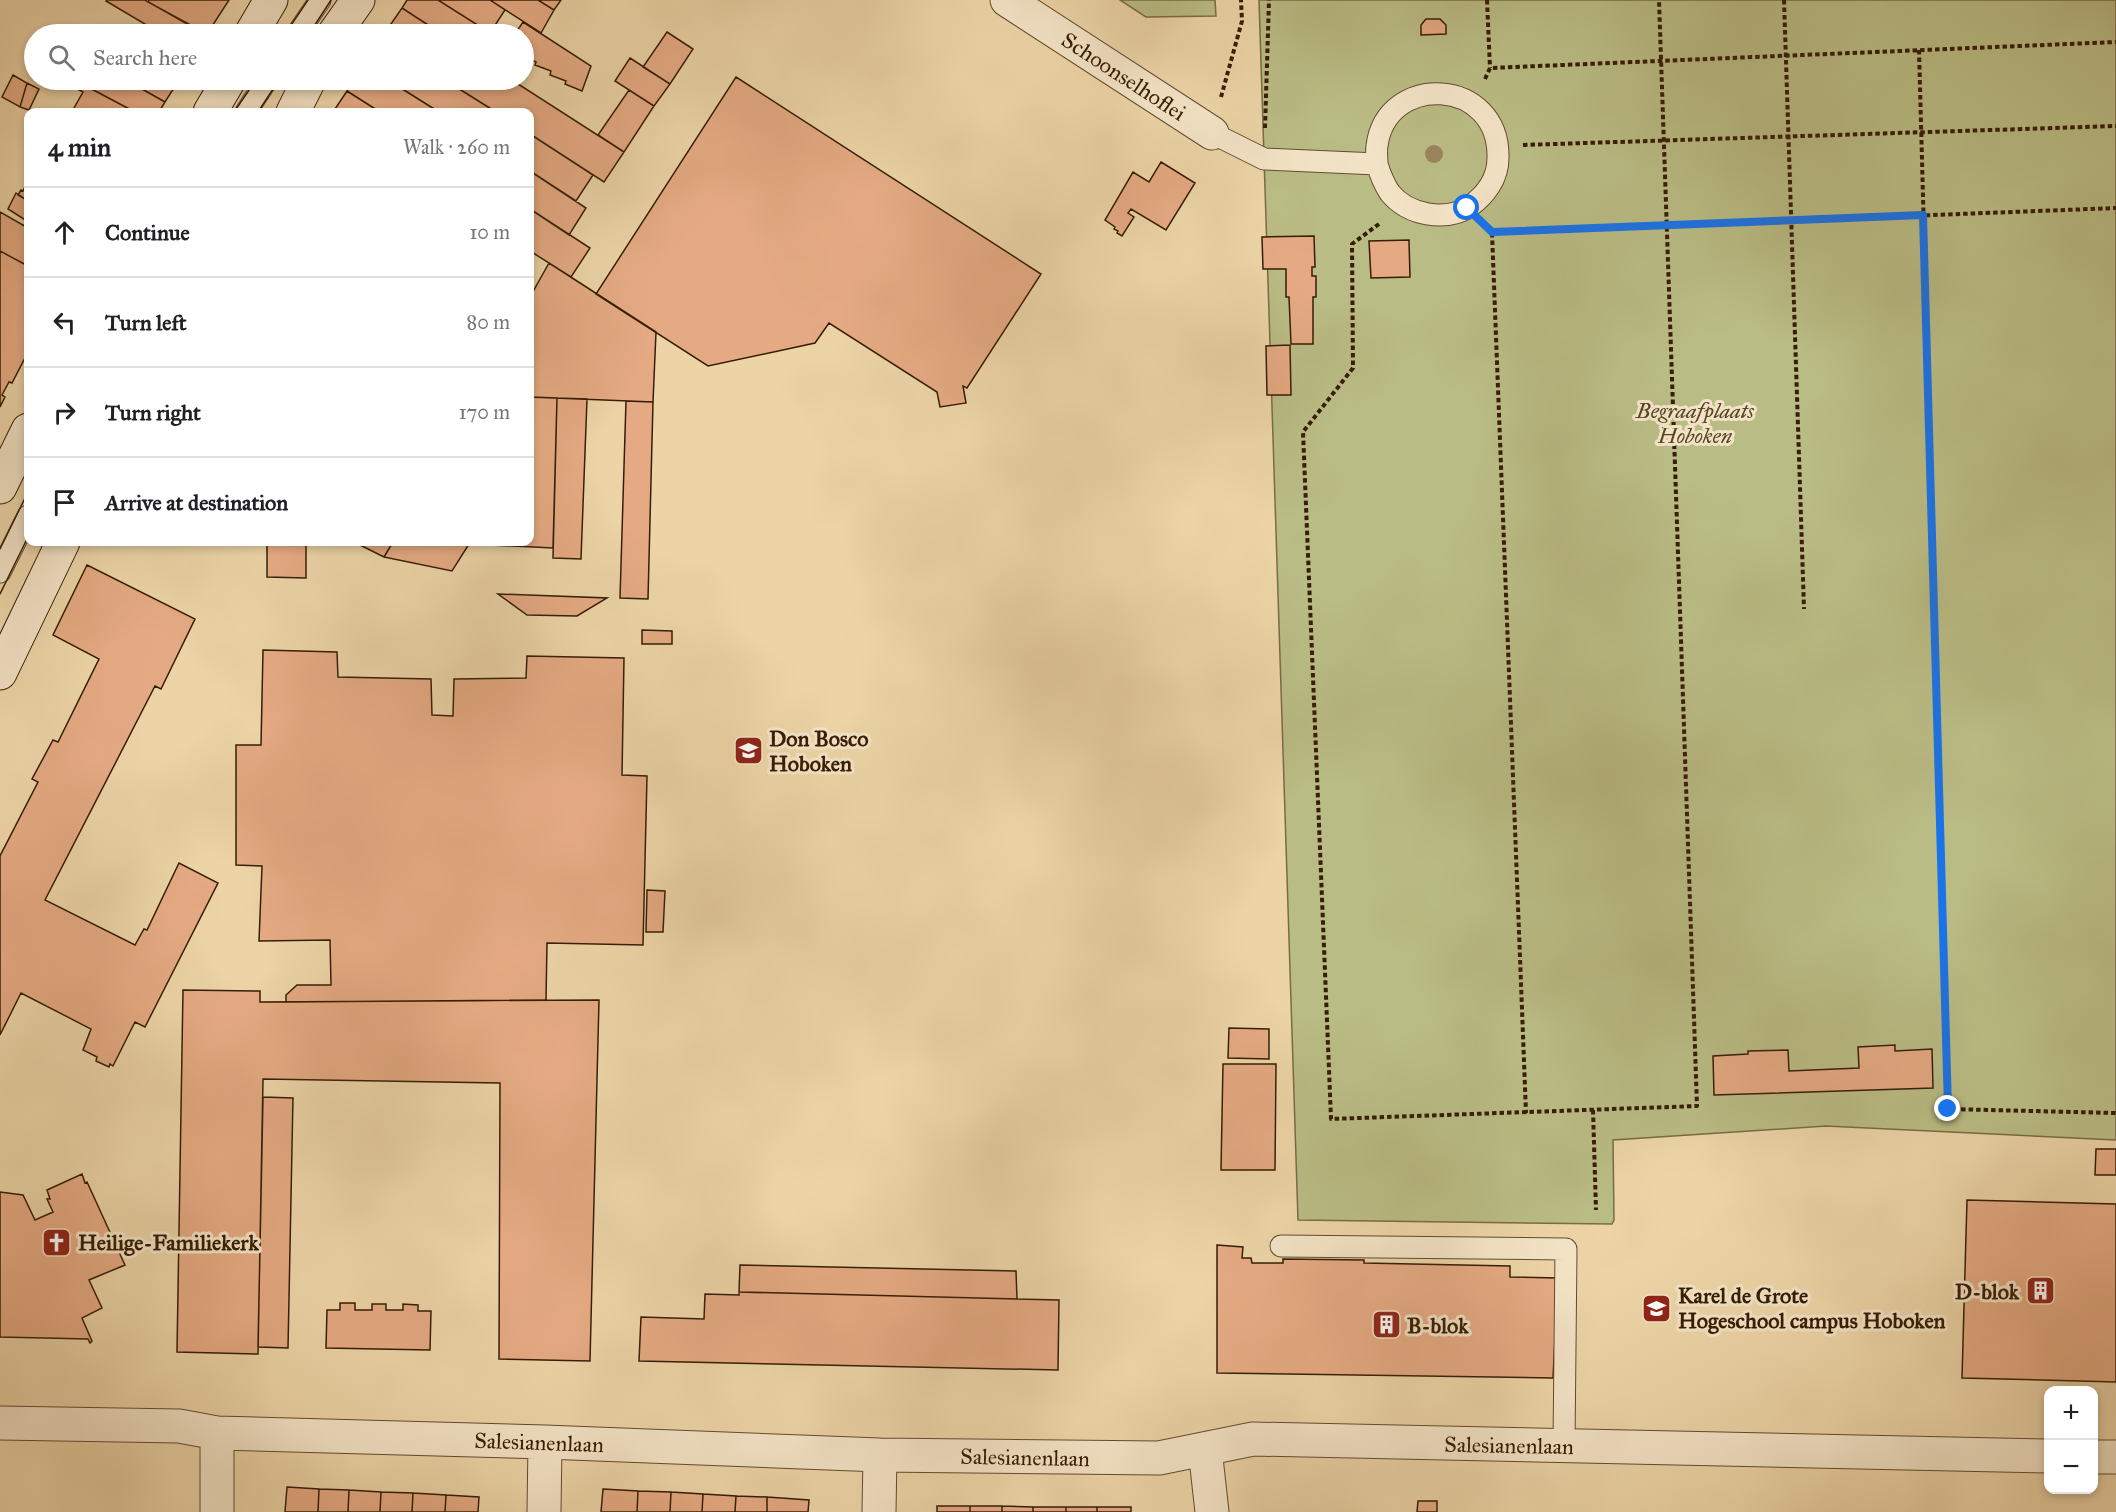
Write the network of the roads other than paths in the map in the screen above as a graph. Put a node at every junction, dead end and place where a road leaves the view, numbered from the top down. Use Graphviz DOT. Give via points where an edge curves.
graph roads {
  1 [pos="271,0"];
  2 [pos="320,0"];
  3 [pos="357,0"];
  4 [pos="1006,0"];
  5 [pos="257,24"];
  6 [pos="304,24"];
  7 [pos="341,24"];
  8 [pos="223,90"];
  9 [pos="260,90"];
  10 [pos="304,90"];
  11 [pos="212,108"];
  12 [pos="249,108"];
  13 [pos="295,108"];
  14 [pos="1212,133"];
  15 [pos="1377,164"];
  16 [pos="24,438"];
  17 [pos="0,487"];
  18 [pos="24,524"];
  19 [pos="61,546"];
  20 [pos="0,572"];
  21 [pos="0,673"];
  22 [pos="1281,1246"];
  23 [pos="0,1423"];
  24 [pos="218,1433"];
  25 [pos="545,1442"];
  26 [pos="1564,1446"];
  27 [pos="1205,1449"];
  28 [pos="880,1455"];
  29 [pos="2044,1456"];
  30 [pos="2098,1457"];
  31 [pos="2116,1457"];
  32 [pos="217,1512"];
  33 [pos="544,1512"];
  34 [pos="879,1512"];
  35 [pos="1212,1512"];
  1 -- 5 [label="street"];
  2 -- 6 [label="lane"];
  3 -- 7 [label="street"];
  4 -- 14 [label="street, Schoonselhoflei"];
  8 -- 11 [label="street"];
  9 -- 12 [label="lane"];
  10 -- 13 [label="street"];
  14 -- 15 [label="lane" via="1264,159"];
  15 -- 15 [label="lane" via="1391,194 1404,205 1419,212 1451,214 1467,208 1493,181 1499,145 1485,115 1473,104 1458,96 1423,95 1394,111 1383,127 1377,145"];
  16 -- 17 [label="street"];
  18 -- 20 [label="lane"];
  19 -- 21 [label="street"];
  22 -- 26 [label="lane" via="1566,1250"];
  23 -- 24 [label="street, Salesianenlaan" via="180,1426"];
  24 -- 25 [label="street, Salesianenlaan"];
  24 -- 32 [label="street"];
  25 -- 28 [label="street, Salesianenlaan"];
  25 -- 33 [label="street"];
  26 -- 27 [label="street, Salesianenlaan" via="1253,1439"];
  26 -- 29 [label="street, Salesianenlaan"];
  27 -- 28 [label="street, Salesianenlaan" via="1159,1458"];
  27 -- 35 [label="street"];
  28 -- 34 [label="street"];
  30 -- 31 [label="street"];
}
